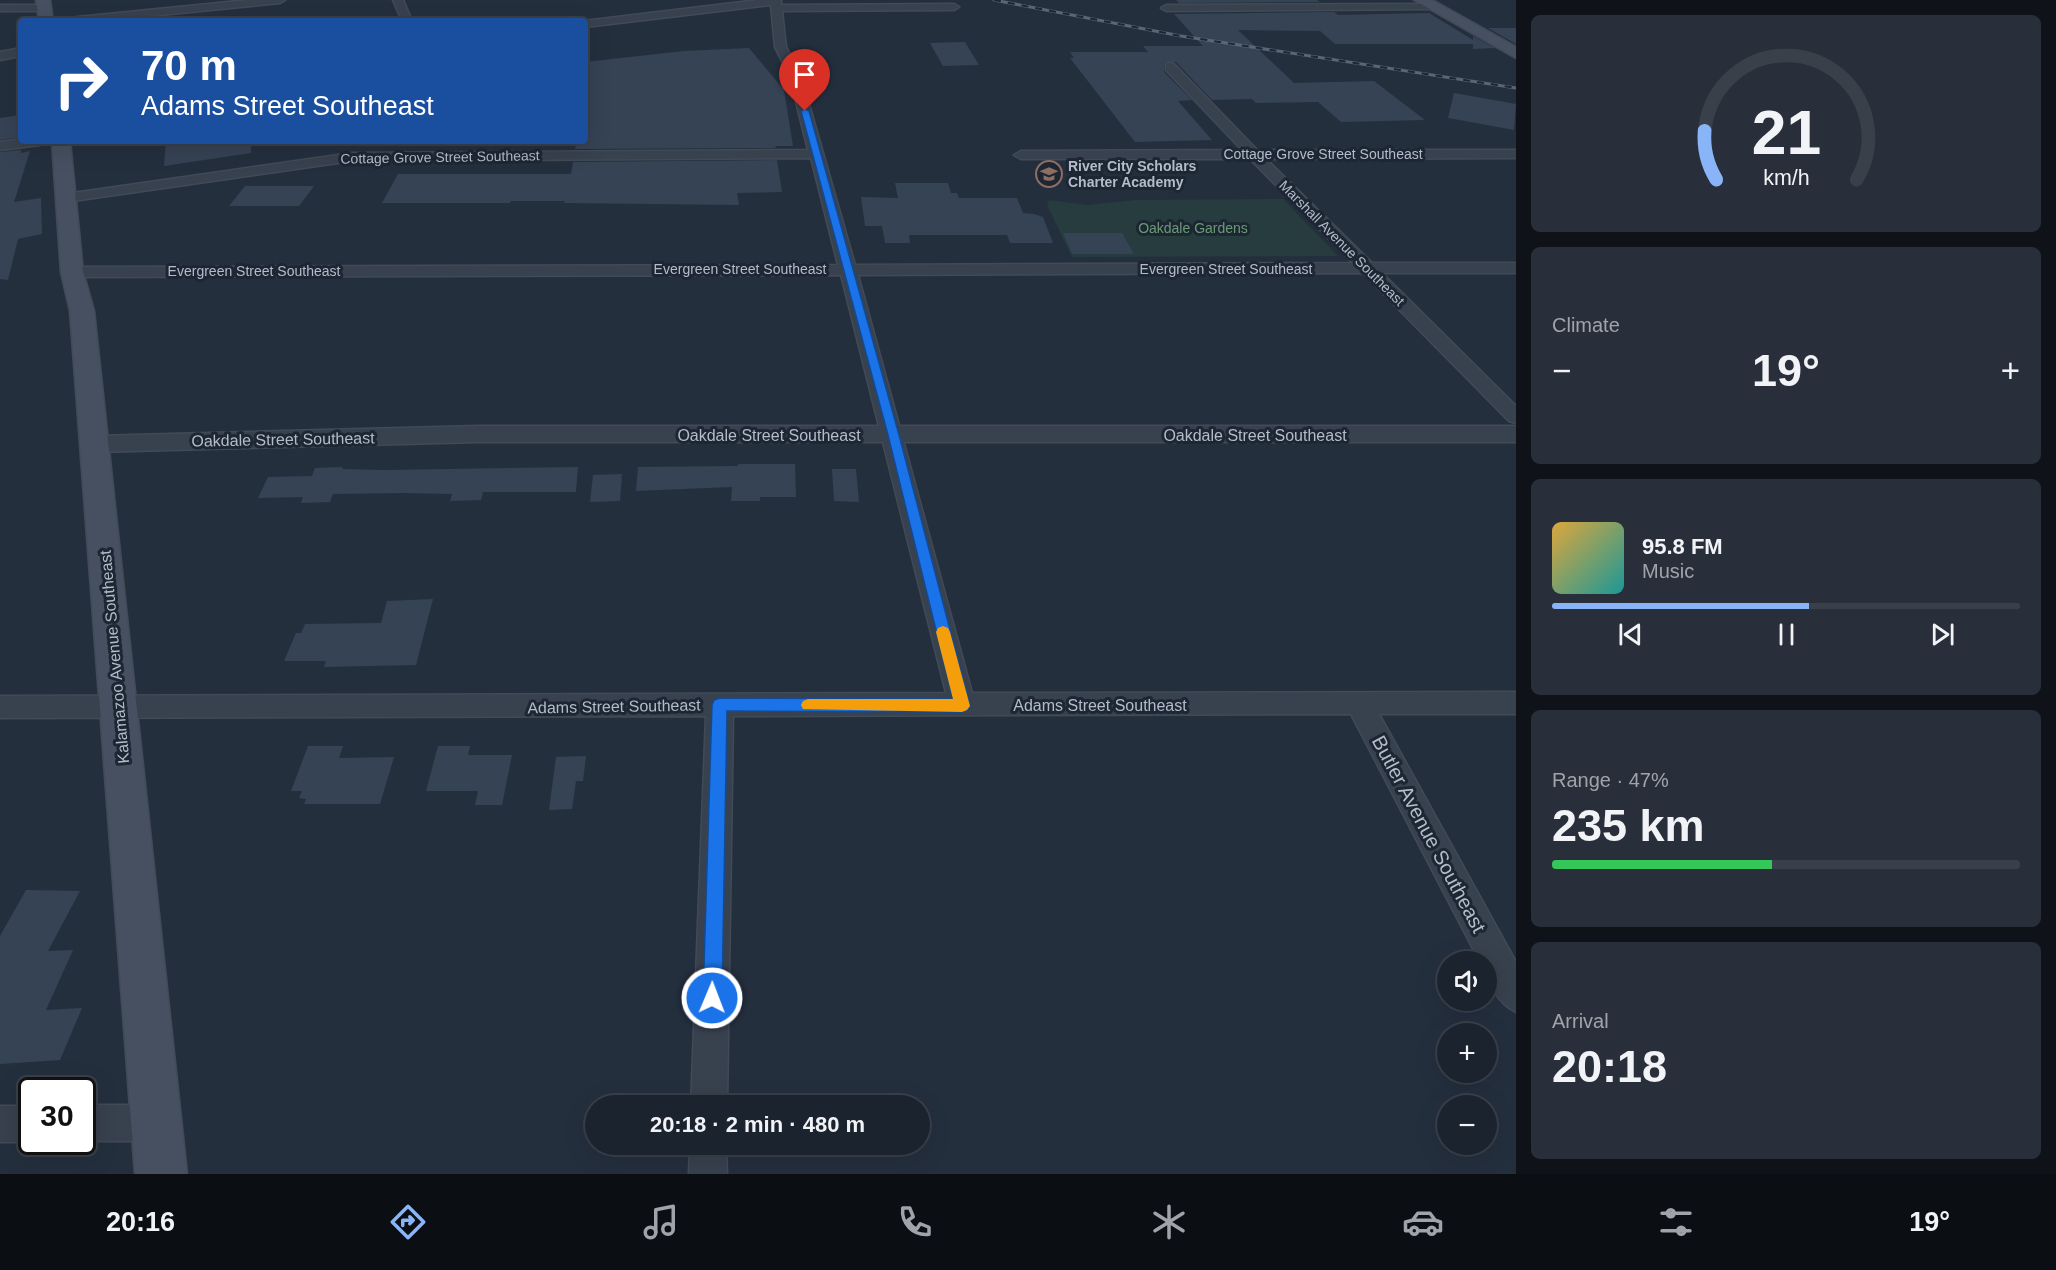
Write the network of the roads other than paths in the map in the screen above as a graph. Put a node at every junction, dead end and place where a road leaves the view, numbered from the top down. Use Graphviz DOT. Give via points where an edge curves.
graph roads {
  1 [pos="280,0"];
  2 [pos="398,0"];
  3 [pos="776,3"];
  4 [pos="208,4"];
  5 [pos="1427,4"];
  6 [pos="954,7"];
  7 [pos="0,8"];
  8 [pos="1166,8"];
  9 [pos="44,10"];
  10 [pos="93,18"];
  11 [pos="406,18"];
  12 [pos="588,24"];
  13 [pos="18,53"];
  14 [pos="1516,53"];
  15 [pos="0,56"];
  16 [pos="787,62"];
  17 [pos="1170,67"];
  18 [pos="800,90"];
  19 [pos="18,144"];
  20 [pos="61,144"];
  21 [pos="0,146"];
  22 [pos="816,154"];
  23 [pos="1253,154"];
  24 [pos="1516,154"];
  25 [pos="1021,155"];
  26 [pos="66,198"];
  27 [pos="1368,268"];
  28 [pos="1516,268"];
  29 [pos="848,269"];
  30 [pos="72,272"];
  31 [pos="1516,417"];
  32 [pos="1516,434"];
  33 [pos="893,435"];
  34 [pos="95,444"];
  35 [pos="1516,703"];
  36 [pos="1359,704"];
  37 [pos="720,705"];
  38 [pos="962,706"];
  39 [pos="0,707"];
  40 [pos="118,707"];
  41 [pos="1516,996"];
  42 [pos="710,1095"];
  43 [pos="96,1123"];
  44 [pos="156,1123"];
  45 [pos="0,1124"];
  46 [pos="18,1124"];
  47 [pos="708,1155"];
  48 [pos="162,1174"];
  49 [pos="708,1174"];
  1 -- 4 [label="street"];
  2 -- 11 [label="street"];
  3 -- 6 [label="street"];
  3 -- 12 [label="street"];
  3 -- 16 [label="street" via="780,45"];
  4 -- 10 [label="street"];
  5 -- 8 [label="street"];
  5 -- 14 [label="main road"];
  7 -- 9 [label="street"];
  13 -- 15 [label="street"];
  17 -- 23 [label="street, Marshall Avenue Southeast"];
  18 -- 22 [label="street"];
  19 -- 21 [label="street"];
  20 -- 26 [label="main road, Kalamazoo Avenue Southeast"];
  22 -- 26 [label="street, Cottage Grove Street Southeast" via="352,157"];
  22 -- 29 [label="street"];
  23 -- 24 [label="street, Cottage Grove Street Southeast"];
  23 -- 25 [label="street, Cottage Grove Street Southeast"];
  23 -- 27 [label="street, Marshall Avenue Southeast"];
  26 -- 30 [label="main road, Kalamazoo Avenue Southeast"];
  27 -- 28 [label="street, Evergreen Street Southeast"];
  27 -- 29 [label="street, Evergreen Street Southeast"];
  27 -- 31 [label="street, Marshall Avenue Southeast"];
  29 -- 30 [label="street, Evergreen Street Southeast"];
  29 -- 33 [label="street"];
  30 -- 34 [label="main road, Kalamazoo Avenue Southeast" via="82,311"];
  32 -- 33 [label="street, Oakdale Street Southeast"];
  33 -- 34 [label="street, Oakdale Street Southeast" via="479,434"];
  33 -- 38 [label="street"];
  34 -- 40 [label="main road, Kalamazoo Avenue Southeast"];
  35 -- 36 [label="street, Adams Street Southeast"];
  36 -- 38 [label="street, Adams Street Southeast"];
  36 -- 41 [label="street, Butler Avenue Southeast"];
  37 -- 38 [label="street, Adams Street Southeast"];
  37 -- 40 [label="street, Adams Street Southeast"];
  37 -- 42 [label="street"];
  39 -- 40 [label="street, Adams Street Southeast"];
  40 -- 44 [label="main road, Kalamazoo Avenue Southeast"];
  43 -- 44 [label="street"];
  44 -- 48 [label="main road, Kalamazoo Avenue Southeast"];
  45 -- 46 [label="street"];
  47 -- 49 [label="street"];
}
